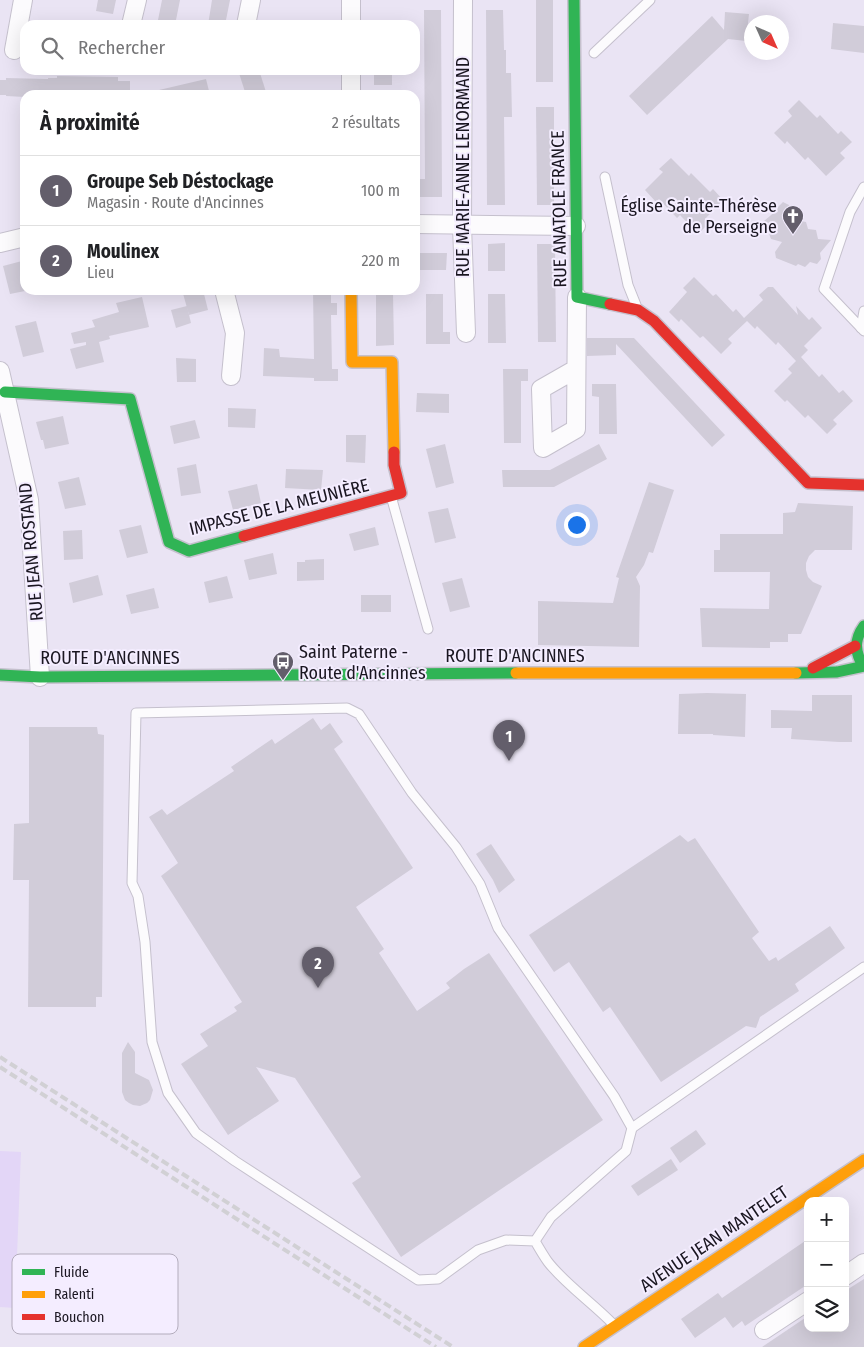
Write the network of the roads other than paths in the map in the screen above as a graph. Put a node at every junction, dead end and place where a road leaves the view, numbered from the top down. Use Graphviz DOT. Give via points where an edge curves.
graph roads {
  1 [pos="23,0"];
  2 [pos="137,0"];
  3 [pos="251,0"];
  4 [pos="351,0"];
  5 [pos="463,0"];
  6 [pos="574,0"];
  7 [pos="650,0"];
  8 [pos="133,20"];
  9 [pos="247,20"];
  10 [pos="351,20"];
  11 [pos="13,50"];
  12 [pos="594,53"];
  13 [pos="351,75"];
  14 [pos="351,90"];
  15 [pos="605,177"];
  16 [pos="864,187"];
  17 [pos="420,224"];
  18 [pos="462,226"];
  19 [pos="576,226"];
  20 [pos="20,238"];
  21 [pos="0,243"];
  22 [pos="225,295"];
  23 [pos="351,295"];
  24 [pos="577,296"];
  25 [pos="638,310"];
  26 [pos="864,311"];
  27 [pos="863,329"];
  28 [pos="466,333"];
  29 [pos="576,369"];
  30 [pos="0,371"];
  31 [pos="231,376"];
  32 [pos="5,392"];
  33 [pos="864,485"];
  34 [pos="396,494"];
  35 [pos="864,626"];
  36 [pos="428,628"];
  37 [pos="855,646"];
  38 [pos="864,665"];
  39 [pos="802,674"];
  40 [pos="0,676"];
  41 [pos="40,677"];
  42 [pos="864,967"];
  43 [pos="632,1128"];
  44 [pos="864,1160"];
  45 [pos="535,1241"];
  46 [pos="864,1264"];
  47 [pos="849,1273"];
  48 [pos="804,1304"];
  49 [pos="615,1327"];
  50 [pos="764,1330"];
  51 [pos="584,1347"];
  1 -- 11 [label="street"];
  2 -- 8 [label="street"];
  3 -- 9 [label="street"];
  4 -- 10 [label="street"];
  5 -- 18 [label="street, RUE MARIE-ANNE LENORMAND"];
  6 -- 19 [label="street, RUE ANATOLE FRANCE"];
  7 -- 12 [label="lane"];
  13 -- 14 [label="street"];
  15 -- 25 [label="lane" via="628,285"];
  16 -- 27 [label="lane" via="850,212 824,289"];
  17 -- 18 [label="street"];
  18 -- 19 [label="street"];
  18 -- 28 [label="street, RUE MARIE-ANNE LENORMAND"];
  19 -- 24 [label="street, RUE ANATOLE FRANCE"];
  20 -- 21 [label="street"];
  22 -- 31 [label="street" via="235,332"];
  23 -- 34 [label="street" via="352,362 392,362"];
  24 -- 25 [label="street, RUE ANATOLE FRANCE"];
  24 -- 29 [label="street"];
  25 -- 33 [label="street, RUE ANATOLE FRANCE" via="654,321 808,483"];
  26 -- 27 [label="lane"];
  30 -- 32 [label="street, RUE JEAN ROSTAND"];
  32 -- 34 [label="street, IMPASSE DE LA MEUNIÈRE" via="130,399 169,542 189,551"];
  32 -- 41 [label="street, RUE JEAN ROSTAND" via="29,500"];
  34 -- 36 [label="lane"];
  35 -- 37 [label="street"];
  37 -- 38 [label="street"];
  37 -- 39 [label="street, ROUTE D'ANCINNES"];
  38 -- 39 [label="street, ROUTE D'ANCINNES" via="837,672"];
  39 -- 41 [label="street, ROUTE D'ANCINNES"];
  40 -- 41 [label="street, ROUTE D'ANCINNES"];
  42 -- 43 [label="lane"];
  43 -- 45 [label="lane" via="626,1151 551,1217"];
  43 -- 45 [label="lane" via="614,1096 498,928 480,884 456,847 412,793 359,714 347,708 136,713 132,883 138,896 145,942 152,1042 168,1092 196,1133 418,1280 438,1279 478,1250 506,1240"];
  44 -- 49 [label="street, AVENUE JEAN MANTELET"];
  45 -- 49 [label="lane" via="548,1262"];
  46 -- 47 [label="street"];
  48 -- 50 [label="street"];
  49 -- 51 [label="street, AVENUE JEAN MANTELET"];
}
